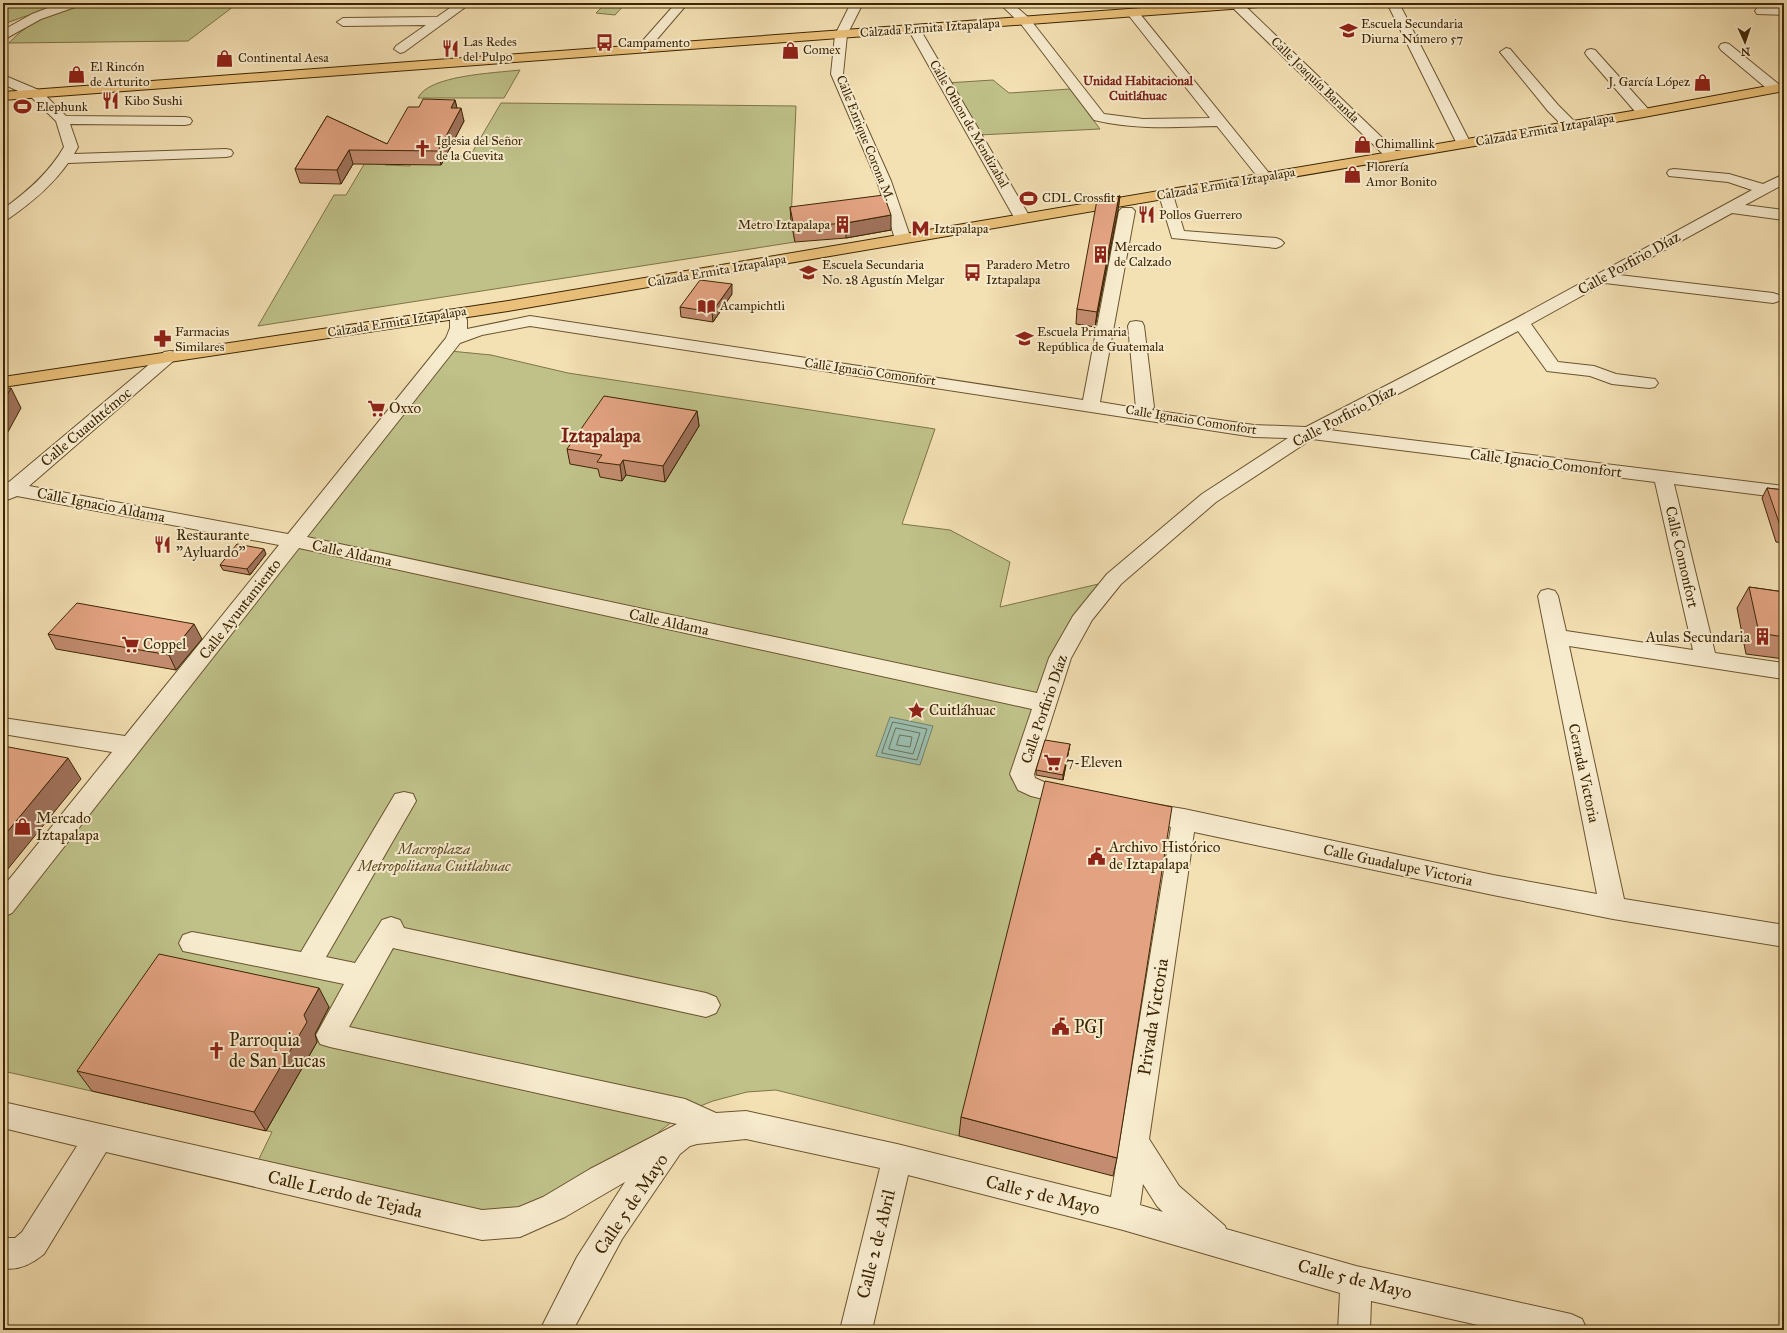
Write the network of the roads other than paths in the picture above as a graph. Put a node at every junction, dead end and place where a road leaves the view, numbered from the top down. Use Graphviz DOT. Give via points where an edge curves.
graph roads {
  1 [pos="74,3"];
  2 [pos="465,3"];
  3 [pos="682,3"];
  4 [pos="857,3"];
  5 [pos="1005,3"];
  6 [pos="1258,3"];
  7 [pos="1393,3"];
  8 [pos="1209,5"];
  9 [pos="1237,5"];
  10 [pos="1761,11"];
  11 [pos="1784,11"];
  12 [pos="1132,12"];
  13 [pos="439,21"];
  14 [pos="1026,21"];
  15 [pos="343,22"];
  16 [pos="914,29"];
  17 [pos="841,35"];
  18 [pos="3,36"];
  19 [pos="1725,47"];
  20 [pos="400,49"];
  21 [pos="642,49"];
  22 [pos="1506,52"];
  23 [pos="1591,53"];
  24 [pos="3,79"];
  25 [pos="1780,88"];
  26 [pos="36,94"];
  27 [pos="3,96"];
  28 [pos="1644,114"];
  29 [pos="62,120"];
  30 [pos="184,121"];
  31 [pos="1219,122"];
  32 [pos="1571,126"];
  33 [pos="1464,144"];
  34 [pos="226,153"];
  35 [pos="1393,156"];
  36 [pos="65,159"];
  37 [pos="1674,173"];
  38 [pos="1266,178"];
  39 [pos="1784,178"];
  40 [pos="1765,189"];
  41 [pos="1166,194"];
  42 [pos="1732,208"];
  43 [pos="1127,211"];
  44 [pos="1784,215"];
  45 [pos="3,216"];
  46 [pos="1023,219"];
  47 [pos="1175,224"];
  48 [pos="1215,226"];
  49 [pos="903,239"];
  50 [pos="1276,243"];
  51 [pos="1602,278"];
  52 [pos="1773,298"];
  53 [pos="508,306"];
  54 [pos="447,314"];
  55 [pos="1521,323"];
  56 [pos="1136,326"];
  57 [pos="454,339"];
  58 [pos="170,356"];
  59 [pos="3,382"];
  60 [pos="1649,383"];
  61 [pos="1092,401"];
  62 [pos="1145,407"];
  63 [pos="1276,431"];
  64 [pos="1309,433"];
  65 [pos="1663,477"];
  66 [pos="7,491"];
  67 [pos="1784,492"];
  68 [pos="293,541"];
  69 [pos="1548,596"];
  70 [pos="1556,637"];
  71 [pos="1706,660"];
  72 [pos="1784,671"];
  73 [pos="1044,703"];
  74 [pos="3,726"];
  75 [pos="132,746"];
  76 [pos="404,801"];
  77 [pos="1092,801"];
  78 [pos="1123,807"];
  79 [pos="1184,819"];
  80 [pos="3,906"];
  81 [pos="1613,908"];
  82 [pos="1784,936"];
  83 [pos="192,943"];
  84 [pos="308,965"];
  85 [pos="362,976"];
  86 [pos="706,1005"];
  87 [pos="3,1115"];
  88 [pos="715,1128"];
  89 [pos="98,1138"];
  90 [pos="1134,1140"];
  91 [pos="673,1141"];
  92 [pos="897,1158"];
  93 [pos="1122,1215"];
  94 [pos="1221,1243"];
  95 [pos="3,1253"];
  96 [pos="1356,1282"];
  97 [pos="556,1330"];
  98 [pos="856,1330"];
  99 [pos="1354,1330"];
  100 [pos="1571,1330"];
  1 -- 18 [label="street" via="27,20"];
  2 -- 13 [label="street"];
  3 -- 21 [label="street"];
  4 -- 17 [label="street"];
  5 -- 14 [label="street"];
  6 -- 9 [label="main road, Calzada Ermita Iztapalapa"];
  7 -- 33 [label="street"];
  8 -- 9 [label="main road, Calzada Ermita Iztapalapa"];
  8 -- 12 [label="main road, Calzada Ermita Iztapalapa"];
  9 -- 35 [label="street, Calle Joaquín Baranda"];
  10 -- 11 [label="street"];
  12 -- 14 [label="main road, Calzada Ermita Iztapalapa"];
  12 -- 31 [label="street"];
  13 -- 15 [label="street"];
  13 -- 20 [label="street"];
  14 -- 16 [label="main road, Calzada Ermita Iztapalapa"];
  14 -- 31 [label="street" via="1099,117 1145,122"];
  16 -- 17 [label="main road, Calzada Ermita Iztapalapa"];
  16 -- 46 [label="street, Calle Othon de Mendizabal"];
  17 -- 21 [label="main road, Calzada Ermita Iztapalapa"];
  17 -- 49 [label="street, Calle Enrique Corona M." via="837,74 884,181"];
  19 -- 25 [label="street"];
  21 -- 26 [label="main road, Calzada Ermita Iztapalapa"];
  22 -- 32 [label="street"];
  23 -- 28 [label="street"];
  24 -- 26 [label="street"];
  25 -- 28 [label="main road, Calzada Ermita Iztapalapa"];
  26 -- 27 [label="main road, Calzada Ermita Iztapalapa"];
  26 -- 29 [label="street"];
  28 -- 32 [label="main road, Calzada Ermita Iztapalapa"];
  29 -- 30 [label="street"];
  29 -- 36 [label="street" via="71,147"];
  31 -- 38 [label="street"];
  32 -- 33 [label="main road, Calzada Ermita Iztapalapa"];
  33 -- 35 [label="main road, Calzada Ermita Iztapalapa"];
  34 -- 36 [label="street"];
  35 -- 38 [label="main road, Calzada Ermita Iztapalapa"];
  36 -- 45 [label="street" via="46,182"];
  37 -- 40 [label="street" via="1729,178"];
  38 -- 41 [label="main road, Calzada Ermita Iztapalapa"];
  39 -- 40 [label="street, Calle Porfirio Díaz"];
  40 -- 42 [label="street, Calle Porfirio Díaz"];
  41 -- 46 [label="main road, Calzada Ermita Iztapalapa"];
  41 -- 47 [label="street"];
  42 -- 44 [label="street"];
  42 -- 51 [label="street, Calle Porfirio Díaz"];
  43 -- 61 [label="street"];
  46 -- 49 [label="main road, Calzada Ermita Iztapalapa"];
  47 -- 48 [label="street"];
  47 -- 50 [label="street" via="1177,235"];
  49 -- 53 [label="main road, Calzada Ermita Iztapalapa"];
  51 -- 52 [label="street"];
  51 -- 55 [label="street, Calle Porfirio Díaz"];
  53 -- 54 [label="main road, Calzada Ermita Iztapalapa"];
  53 -- 61 [label="street, Calle Ignacio Comonfort" via="551,316"];
  54 -- 57 [label="street, Calle Ayuntamiento" via="458,317 460,323"];
  54 -- 58 [label="main road, Calzada Ermita Iztapalapa"];
  55 -- 60 [label="street" via="1553,367 1594,371 1612,379"];
  55 -- 64 [label="street, Calle Porfirio Díaz"];
  56 -- 62 [label="street"];
  57 -- 61 [label="street, Calle Ignacio Comonfort" via="479,331 530,321"];
  57 -- 68 [label="street, Calle Ayuntamiento"];
  58 -- 59 [label="main road, Calzada Ermita Iztapalapa"];
  58 -- 66 [label="street, Calle Cuauhtémoc"];
  61 -- 62 [label="street, Calle Ignacio Comonfort"];
  61 -- 63 [label="street, Calle Ignacio Comonfort" via="1254,431"];
  62 -- 63 [label="street, Calle Ignacio Comonfort" via="1266,425"];
  63 -- 64 [label="street, Calle Ignacio Comonfort"];
  64 -- 65 [label="street, Calle Ignacio Comonfort"];
  64 -- 73 [label="street, Calle Porfirio Díaz" via="1209,498 1114,579 1084,616 1060,658"];
  65 -- 67 [label="street, Calle Ignacio Comonfort"];
  65 -- 71 [label="street, Calle Comonfort"];
  66 -- 68 [label="street, Calle Ignacio Aldama"];
  68 -- 73 [label="street, Calle Aldama"];
  68 -- 75 [label="street, Calle Ayuntamiento"];
  69 -- 70 [label="street"];
  70 -- 71 [label="street"];
  70 -- 81 [label="street, Cerrada Victoria"];
  71 -- 72 [label="street"];
  73 -- 77 [label="street, Calle Porfirio Díaz" via="1022,774 1026,784 1039,790"];
  74 -- 75 [label="street"];
  75 -- 80 [label="street, Calle Ayuntamiento"];
  76 -- 84 [label="street"];
  78 -- 79 [label="street, Calle Guadalupe Victoria"];
  79 -- 81 [label="street, Calle Guadalupe Victoria"];
  79 -- 90 [label="street, Privada Victoria"];
  81 -- 82 [label="street, Calle Guadalupe Victoria"];
  83 -- 84 [label="street"];
  84 -- 85 [label="street"];
  85 -- 86 [label="street" via="388,932"];
  85 -- 88 [label="street" via="330,1035 685,1112"];
  87 -- 89 [label="street, Calle Lerdo de Tejada"];
  88 -- 91 [label="street, Calle 5 de Mayo" via="691,1132"];
  88 -- 92 [label="street, Calle 5 de Mayo" via="746,1125"];
  89 -- 91 [label="street, Calle Lerdo de Tejada" via="482,1225 520,1222 554,1207"];
  89 -- 95 [label="street" via="33,1244 23,1253"];
  90 -- 93 [label="street, Privada Victoria"];
  90 -- 94 [label="street" via="1168,1196"];
  91 -- 97 [label="street, Calle 5 de Mayo" via="635,1191 582,1278"];
  92 -- 93 [label="street, Calle 5 de Mayo"];
  92 -- 98 [label="street, Calle 2 de Abril"];
  93 -- 94 [label="street, Calle 5 de Mayo"];
  94 -- 96 [label="street, Calle 5 de Mayo"];
  96 -- 99 [label="street"];
  96 -- 100 [label="street, Calle 5 de Mayo"];
}
